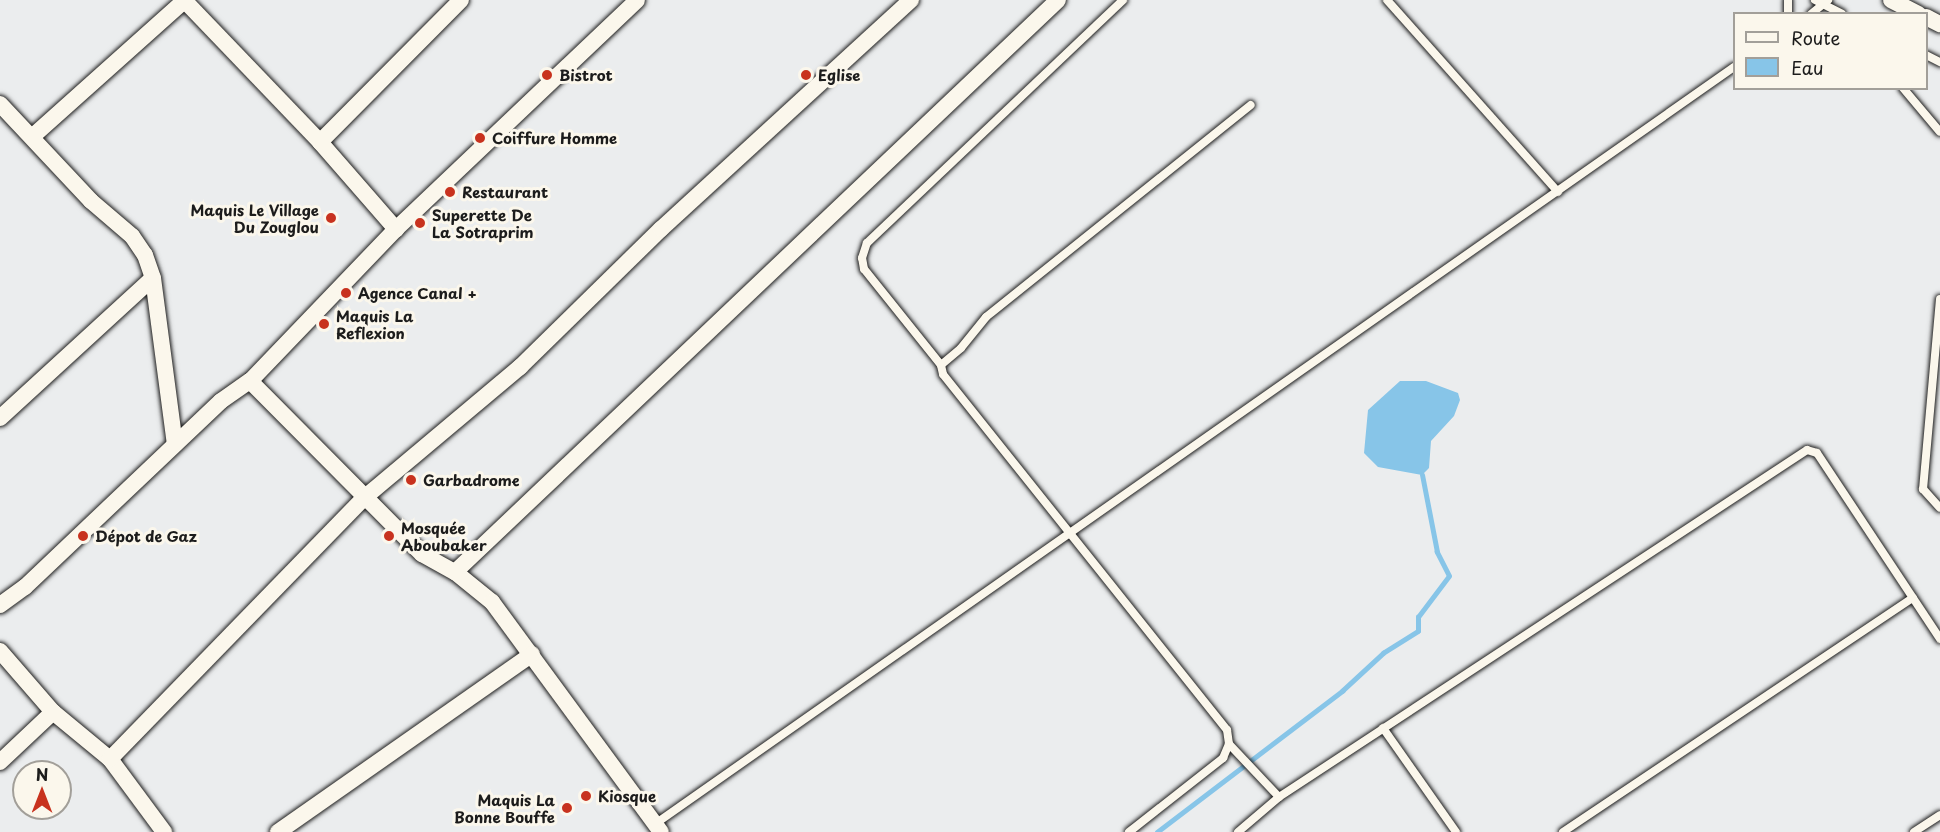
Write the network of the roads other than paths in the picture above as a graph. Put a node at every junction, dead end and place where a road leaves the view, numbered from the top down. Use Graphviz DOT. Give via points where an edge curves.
graph roads {
  1 [pos="184,0"];
  2 [pos="461,0"];
  3 [pos="638,0"];
  4 [pos="911,0"];
  5 [pos="1058,0"];
  6 [pos="1123,0"];
  7 [pos="1387,0"];
  8 [pos="1891,0"];
  9 [pos="1822,1"];
  10 [pos="1839,12"];
  11 [pos="1915,12"];
  12 [pos="1733,68"];
  13 [pos="1905,90"];
  14 [pos="0,104"];
  15 [pos="1251,105"];
  16 [pos="1940,132"];
  17 [pos="33,136"];
  18 [pos="320,142"];
  19 [pos="1558,192"];
  20 [pos="396,229"];
  21 [pos="153,278"];
  22 [pos="1940,299"];
  23 [pos="941,365"];
  24 [pos="250,381"];
  25 [pos="0,417"];
  26 [pos="175,444"];
  27 [pos="364,498"];
  28 [pos="1940,507"];
  29 [pos="1070,533"];
  30 [pos="455,572"];
  31 [pos="1913,598"];
  32 [pos="0,604"];
  33 [pos="1940,639"];
  34 [pos="0,651"];
  35 [pos="532,654"];
  36 [pos="53,712"];
  37 [pos="1383,728"];
  38 [pos="1229,744"];
  39 [pos="110,759"];
  40 [pos="0,762"];
  41 [pos="1279,797"];
  42 [pos="1940,815"];
  43 [pos="658,828"];
  44 [pos="164,832"];
  45 [pos="278,832"];
  46 [pos="1129,832"];
  47 [pos="1238,832"];
  48 [pos="1456,832"];
  49 [pos="1563,832"];
  50 [pos="1914,832"];
  1 -- 17 [label="street"];
  1 -- 18 [label="street"];
  2 -- 18 [label="street"];
  3 -- 20 [label="street"];
  4 -- 27 [label="street" via="661,229 520,367"];
  5 -- 30 [label="street"];
  6 -- 23 [label="lane" via="867,243 862,258 864,269"];
  7 -- 19 [label="lane"];
  8 -- 11 [label="street"];
  9 -- 10 [label="lane"];
  12 -- 19 [label="lane"];
  13 -- 16 [label="lane"];
  14 -- 17 [label="street"];
  15 -- 23 [label="lane" via="986,317"];
  17 -- 21 [label="street" via="91,201 132,236"];
  18 -- 20 [label="street"];
  19 -- 29 [label="lane"];
  20 -- 24 [label="street"];
  21 -- 25 [label="street"];
  21 -- 26 [label="street"];
  22 -- 28 [label="lane" via="1923,489"];
  23 -- 29 [label="lane" via="943,374"];
  24 -- 26 [label="street" via="221,401"];
  24 -- 27 [label="street"];
  26 -- 32 [label="street" via="25,587"];
  27 -- 30 [label="street" via="422,554"];
  27 -- 39 [label="street"];
  29 -- 38 [label="lane" via="1220,718"];
  29 -- 43 [label="lane"];
  30 -- 35 [label="street" via="482,591"];
  31 -- 33 [label="lane"];
  31 -- 37 [label="lane" via="1817,453 1807,450"];
  31 -- 49 [label="lane"];
  34 -- 36 [label="street"];
  35 -- 43 [label="street"];
  35 -- 45 [label="street"];
  36 -- 39 [label="street"];
  36 -- 40 [label="street"];
  37 -- 41 [label="lane"];
  37 -- 48 [label="lane"];
  38 -- 41 [label="lane"];
  38 -- 46 [label="lane" via="1224,758"];
  39 -- 44 [label="street"];
  41 -- 47 [label="lane"];
  42 -- 50 [label="lane"];
}
